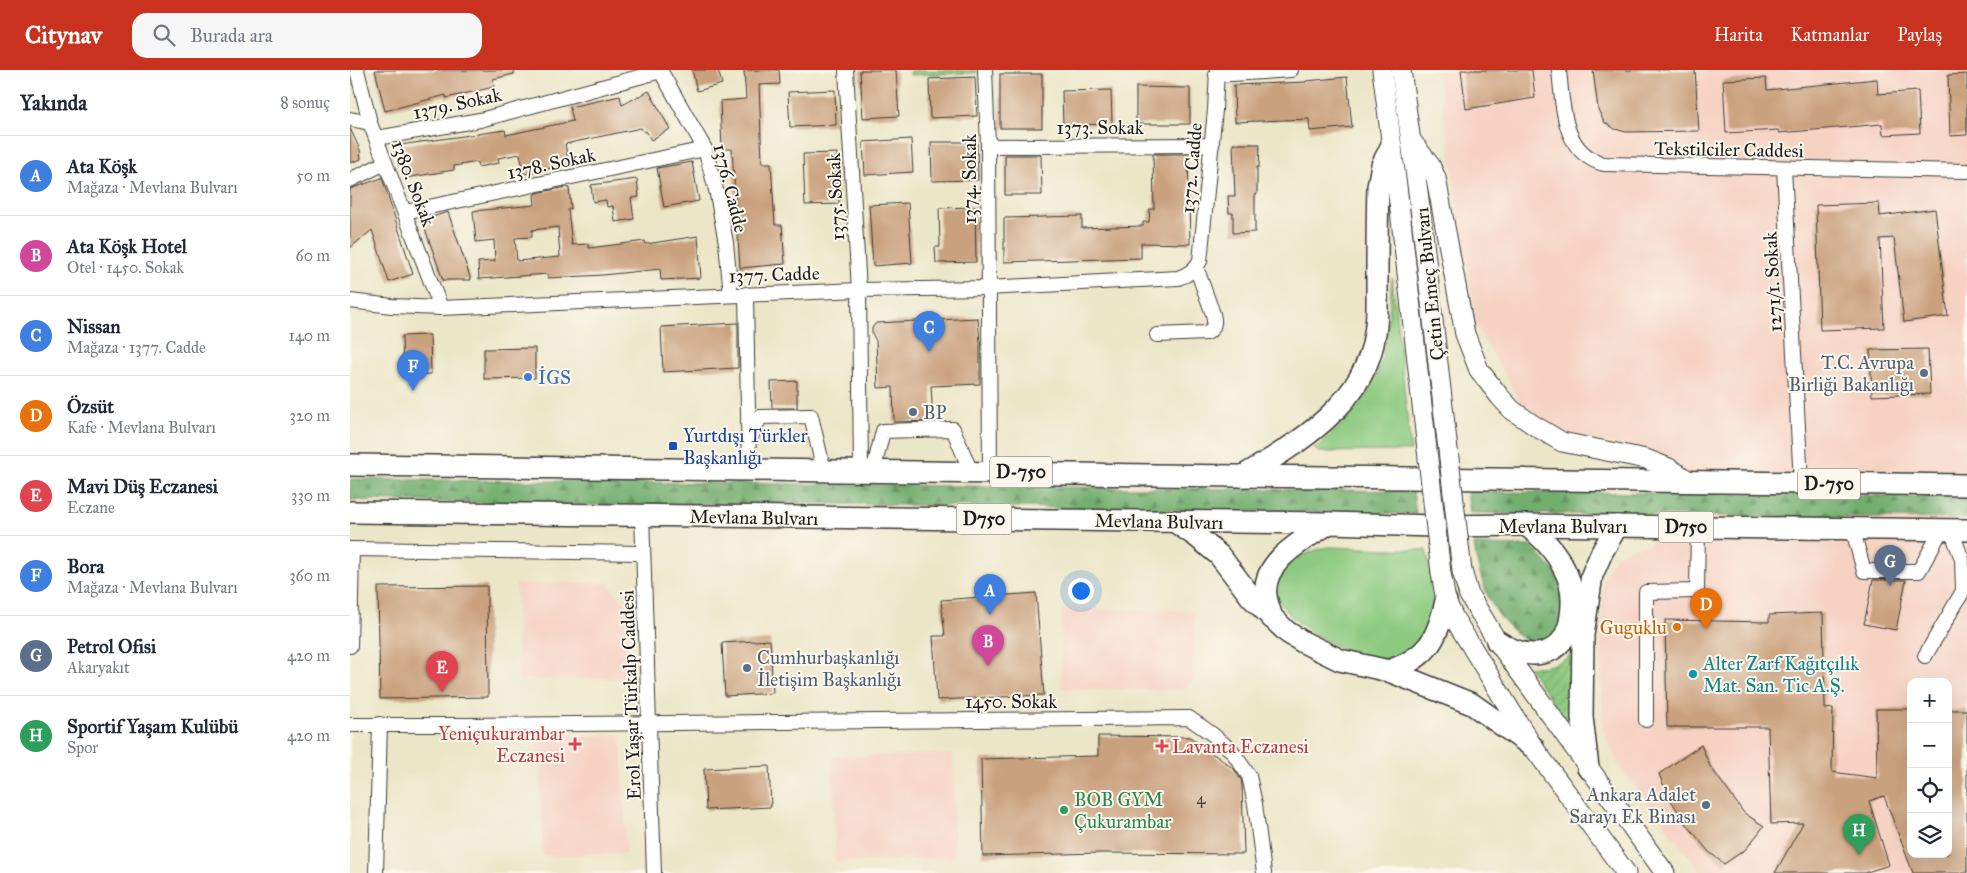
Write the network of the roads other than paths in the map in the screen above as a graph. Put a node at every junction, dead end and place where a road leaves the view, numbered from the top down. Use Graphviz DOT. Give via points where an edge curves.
graph roads {
  1 [pos="357,70"];
  2 [pos="660,70"];
  3 [pos="846,70"];
  4 [pos="985,70"];
  5 [pos="1291,70"];
  6 [pos="1382,70"];
  7 [pos="1401,70"];
  8 [pos="1559,70"];
  9 [pos="1216,72"];
  10 [pos="350,119"];
  11 [pos="370,123"];
  12 [pos="377,138"];
  13 [pos="1401,143"];
  14 [pos="1212,145"];
  15 [pos="988,146"];
  16 [pos="705,150"];
  17 [pos="385,163"];
  18 [pos="1784,168"];
  19 [pos="1967,171"];
  20 [pos="350,180"];
  21 [pos="405,212"];
  22 [pos="1196,268"];
  23 [pos="987,288"];
  24 [pos="859,290"];
  25 [pos="746,294"];
  26 [pos="731,295"];
  27 [pos="350,301"];
  28 [pos="441,308"];
  29 [pos="1157,335"];
  30 [pos="748,442"];
  31 [pos="350,465"];
  32 [pos="748,470"];
  33 [pos="824,471"];
  34 [pos="867,472"];
  35 [pos="980,472"];
  36 [pos="1243,476"];
  37 [pos="1691,482"];
  38 [pos="1801,483"];
  39 [pos="1967,486"];
  40 [pos="350,512"];
  41 [pos="642,515"];
  42 [pos="1174,521"];
  43 [pos="1328,523"];
  44 [pos="1526,525"];
  45 [pos="1617,526"];
  46 [pos="1698,527"];
  47 [pos="1852,527"];
  48 [pos="1953,530"];
  49 [pos="351,549"];
  50 [pos="643,553"];
  51 [pos="1965,576"];
  52 [pos="1446,601"];
  53 [pos="1272,619"];
  54 [pos="1497,641"];
  55 [pos="350,646"];
  56 [pos="1925,656"];
  57 [pos="1389,671"];
  58 [pos="1646,720"];
  59 [pos="650,722"];
  60 [pos="350,724"];
  61 [pos="380,724"];
  62 [pos="1533,747"];
  63 [pos="1588,768"];
  64 [pos="376,873"];
  65 [pos="654,873"];
  66 [pos="1264,873"];
  67 [pos="1626,873"];
  68 [pos="1664,873"];
  1 -- 11 [label="street, 1380. Sokak"];
  2 -- 12 [label="street, 1379. Sokak" via="480,120"];
  2 -- 16 [label="street, 1376. Cadde"];
  3 -- 24 [label="street, 1375. Sokak"];
  4 -- 15 [label="street, 1374. Sokak"];
  5 -- 9 [label="street"];
  6 -- 13 [label="main road, Çetin Emeç Bulvarı"];
  7 -- 13 [label="main road, Çetin Emeç Bulvarı"];
  8 -- 18 [label="street, Tekstilciler Caddesi" via="1568,132 1577,147 1595,162 1615,166"];
  9 -- 14 [label="street, 1372. Cadde"];
  10 -- 11 [label="street"];
  11 -- 12 [label="street, 1380. Sokak"];
  12 -- 17 [label="street, 1380. Sokak"];
  13 -- 36 [label="highway" via="1382,165 1378,188 1376,332 1366,364 1351,393 1332,414 1298,441"];
  13 -- 37 [label="main road" via="1430,165 1436,178 1465,334 1479,370 1488,382 1512,410 1562,442 1646,459"];
  13 -- 52 [label="main road, Çetin Emeç Bulvarı, bridge" via="1399,202"];
  13 -- 54 [label="main road, Çetin Emeç Bulvarı, bridge" via="1419,199 1462,571 1468,595"];
  14 -- 15 [label="street, 1373. Sokak"];
  14 -- 22 [label="street, 1372. Cadde" via="1203,246"];
  15 -- 23 [label="street, 1374. Sokak"];
  16 -- 21 [label="street, 1378. Sokak"];
  16 -- 26 [label="street, 1376. Cadde" via="726,243"];
  17 -- 20 [label="street"];
  17 -- 21 [label="street, 1380. Sokak"];
  18 -- 19 [label="street, Tekstilciler Caddesi"];
  18 -- 38 [label="street, 1271/1. Sokak"];
  21 -- 28 [label="street, 1380. Sokak"];
  22 -- 23 [label="street, 1377. Cadde" via="1188,275 1166,280"];
  22 -- 29 [label="street" via="1215,321 1212,328 1207,333"];
  23 -- 24 [label="street, 1377. Cadde"];
  23 -- 35 [label="street, 1374. Sokak"];
  24 -- 25 [label="street, 1377. Cadde"];
  24 -- 34 [label="street, 1375. Sokak"];
  25 -- 26 [label="street, 1377. Cadde"];
  25 -- 30 [label="street"];
  26 -- 28 [label="street, 1377. Cadde"];
  27 -- 28 [label="street, 1377. Cadde"];
  30 -- 32 [label="street"];
  30 -- 33 [label="street" via="760,418 811,416"];
  31 -- 32 [label="highway, D-750"];
  32 -- 33 [label="highway, D-750"];
  33 -- 34 [label="highway, D-750"];
  34 -- 35 [label="highway, D-750"];
  34 -- 35 [label="street" via="883,431 953,429"];
  35 -- 36 [label="highway, D-750"];
  36 -- 37 [label="highway, D-750"];
  37 -- 38 [label="highway, D-750"];
  38 -- 39 [label="highway, D-750"];
  40 -- 41 [label="highway, Mevlana Bulvarı / D750"];
  41 -- 42 [label="highway, Mevlana Bulvarı / D750"];
  41 -- 50 [label="street, Erol Yaşar Türkalp Caddesi"];
  42 -- 43 [label="highway, Mevlana Bulvarı / D750"];
  42 -- 53 [label="highway" via="1219,555"];
  43 -- 44 [label="highway, Mevlana Bulvarı / D750"];
  43 -- 53 [label="highway" via="1272,568 1265,586"];
  44 -- 45 [label="highway, Mevlana Bulvarı / D750"];
  44 -- 54 [label="highway" via="1548,544 1567,575 1572,595 1570,621 1557,646 1544,653 1519,652"];
  45 -- 46 [label="highway, Mevlana Bulvarı / D750"];
  45 -- 63 [label="highway" via="1592,575 1584,626 1581,691"];
  46 -- 47 [label="highway, Mevlana Bulvarı / D750"];
  46 -- 58 [label="street" via="1698,592 1646,592"];
  47 -- 48 [label="highway, Mevlana Bulvarı / D750"];
  47 -- 48 [label="street" via="1864,571 1920,571"];
  48 -- 51 [label="street"];
  49 -- 50 [label="street"];
  49 -- 55 [label="street"];
  50 -- 59 [label="street, Erol Yaşar Türkalp Caddesi"];
  51 -- 56 [label="street" via="1962,591"];
  52 -- 57 [label="highway" via="1437,634 1430,646 1414,660"];
  52 -- 62 [label="main road, Çetin Emeç Bulvarı"];
  53 -- 57 [label="highway" via="1321,652 1352,664"];
  54 -- 63 [label="main road, Çetin Emeç Bulvarı"];
  57 -- 62 [label="highway" via="1472,704"];
  59 -- 61 [label="street, 1450. Sokak"];
  59 -- 65 [label="street, Erol Yaşar Türkalp Caddesi"];
  59 -- 66 [label="street, 1450. Sokak" via="1189,718 1232,752 1249,776"];
  60 -- 61 [label="street, 1450. Sokak"];
  61 -- 64 [label="street"];
  62 -- 67 [label="main road, Çetin Emeç Bulvarı"];
  63 -- 68 [label="main road, Çetin Emeç Bulvarı"];
}
